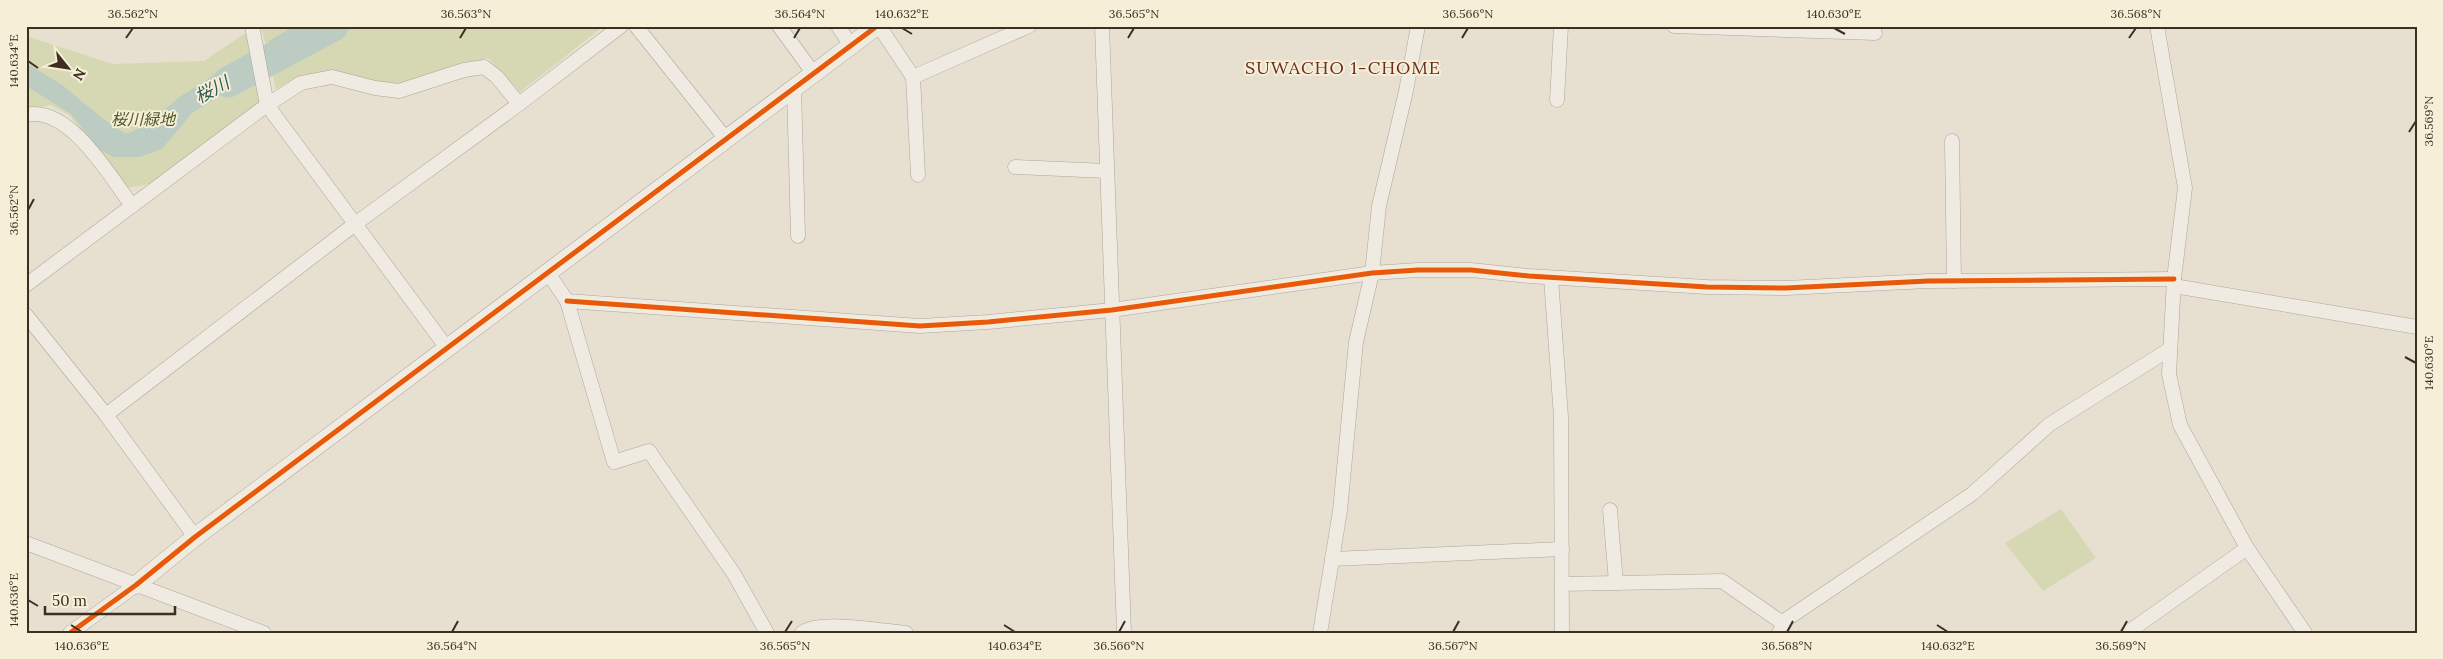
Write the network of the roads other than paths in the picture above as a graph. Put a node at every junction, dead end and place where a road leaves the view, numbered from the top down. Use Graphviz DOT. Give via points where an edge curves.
graph roads {
  1 [pos="252,26"];
  2 [pos="620,26"];
  3 [pos="636,26"];
  4 [pos="779,26"];
  5 [pos="838,26"];
  6 [pos="878,26"];
  7 [pos="1029,26"];
  8 [pos="1102,26"];
  9 [pos="1418,26"];
  10 [pos="1561,26"];
  11 [pos="1674,26"];
  12 [pos="2157,26"];
  13 [pos="1875,33"];
  14 [pos="851,46"];
  15 [pos="814,74"];
  16 [pos="913,77"];
  17 [pos="794,88"];
  18 [pos="1557,100"];
  19 [pos="519,104"];
  20 [pos="267,105"];
  21 [pos="26,115"];
  22 [pos="726,139"];
  23 [pos="1952,141"];
  24 [pos="1015,167"];
  25 [pos="1107,171"];
  26 [pos="918,175"];
  27 [pos="132,206"];
  28 [pos="355,224"];
  29 [pos="798,236"];
  30 [pos="548,273"];
  31 [pos="1372,273"];
  32 [pos="1551,278"];
  33 [pos="1954,281"];
  34 [pos="2174,283"];
  35 [pos="26,285"];
  36 [pos="567,301"];
  37 [pos="1112,310"];
  38 [pos="26,316"];
  39 [pos="2417,328"];
  40 [pos="447,348"];
  41 [pos="2170,349"];
  42 [pos="106,415"];
  43 [pos="1610,510"];
  44 [pos="195,537"];
  45 [pos="26,543"];
  46 [pos="2247,548"];
  47 [pos="1562,549"];
  48 [pos="1332,559"];
  49 [pos="1616,583"];
  50 [pos="1562,584"];
  51 [pos="136,585"];
  52 [pos="1782,628"];
  53 [pos="1318,632"];
  54 [pos="70,633"];
  55 [pos="264,633"];
  56 [pos="768,633"];
  57 [pos="802,633"];
  58 [pos="906,633"];
  59 [pos="1124,633"];
  60 [pos="1562,633"];
  61 [pos="2127,633"];
  62 [pos="2305,633"];
  1 -- 20 [label="street"];
  2 -- 19 [label="street"];
  3 -- 22 [label="street"];
  4 -- 15 [label="street"];
  5 -- 14 [label="street"];
  6 -- 14 [label="street"];
  6 -- 16 [label="street"];
  7 -- 16 [label="street"];
  8 -- 25 [label="street"];
  9 -- 31 [label="street" via="1380,206"];
  10 -- 18 [label="street"];
  11 -- 13 [label="street"];
  12 -- 34 [label="street" via="2185,188"];
  14 -- 15 [label="street"];
  15 -- 17 [label="street"];
  16 -- 26 [label="street"];
  17 -- 22 [label="street"];
  17 -- 29 [label="street"];
  19 -- 20 [label="street" via="497,77 484,67 464,70 399,91 332,78 301,83"];
  19 -- 28 [label="street"];
  20 -- 27 [label="street"];
  20 -- 28 [label="street"];
  21 -- 27 [label="street" via="36,113 64,124 90,149"];
  22 -- 30 [label="street"];
  23 -- 33 [label="street"];
  24 -- 25 [label="street"];
  25 -- 37 [label="street"];
  27 -- 35 [label="street"];
  28 -- 40 [label="street"];
  28 -- 42 [label="street"];
  30 -- 36 [label="street"];
  30 -- 40 [label="street"];
  31 -- 32 [label="street" via="1471,270"];
  31 -- 37 [label="street"];
  31 -- 48 [label="street" via="1356,342 1340,511"];
  32 -- 33 [label="street" via="1786,288"];
  32 -- 47 [label="street" via="1561,417"];
  33 -- 34 [label="street"];
  34 -- 39 [label="street"];
  34 -- 41 [label="street"];
  36 -- 37 [label="street" via="920,326"];
  36 -- 56 [label="street" via="614,462 650,451 734,574"];
  37 -- 59 [label="street"];
  38 -- 42 [label="street"];
  40 -- 44 [label="street"];
  41 -- 46 [label="street" via="2169,374 2180,425"];
  41 -- 52 [label="street" via="2050,424 1972,494 1787,618"];
  42 -- 44 [label="street"];
  43 -- 49 [label="street"];
  44 -- 51 [label="street"];
  45 -- 51 [label="street"];
  46 -- 61 [label="street"];
  46 -- 62 [label="street"];
  47 -- 48 [label="street"];
  47 -- 50 [label="street"];
  48 -- 53 [label="street"];
  49 -- 50 [label="street"];
  49 -- 52 [label="street" via="1722,581"];
  50 -- 60 [label="street"];
  51 -- 54 [label="street"];
  51 -- 55 [label="street"];
  57 -- 58 [label="street" via="808,628 830,626"];
}
